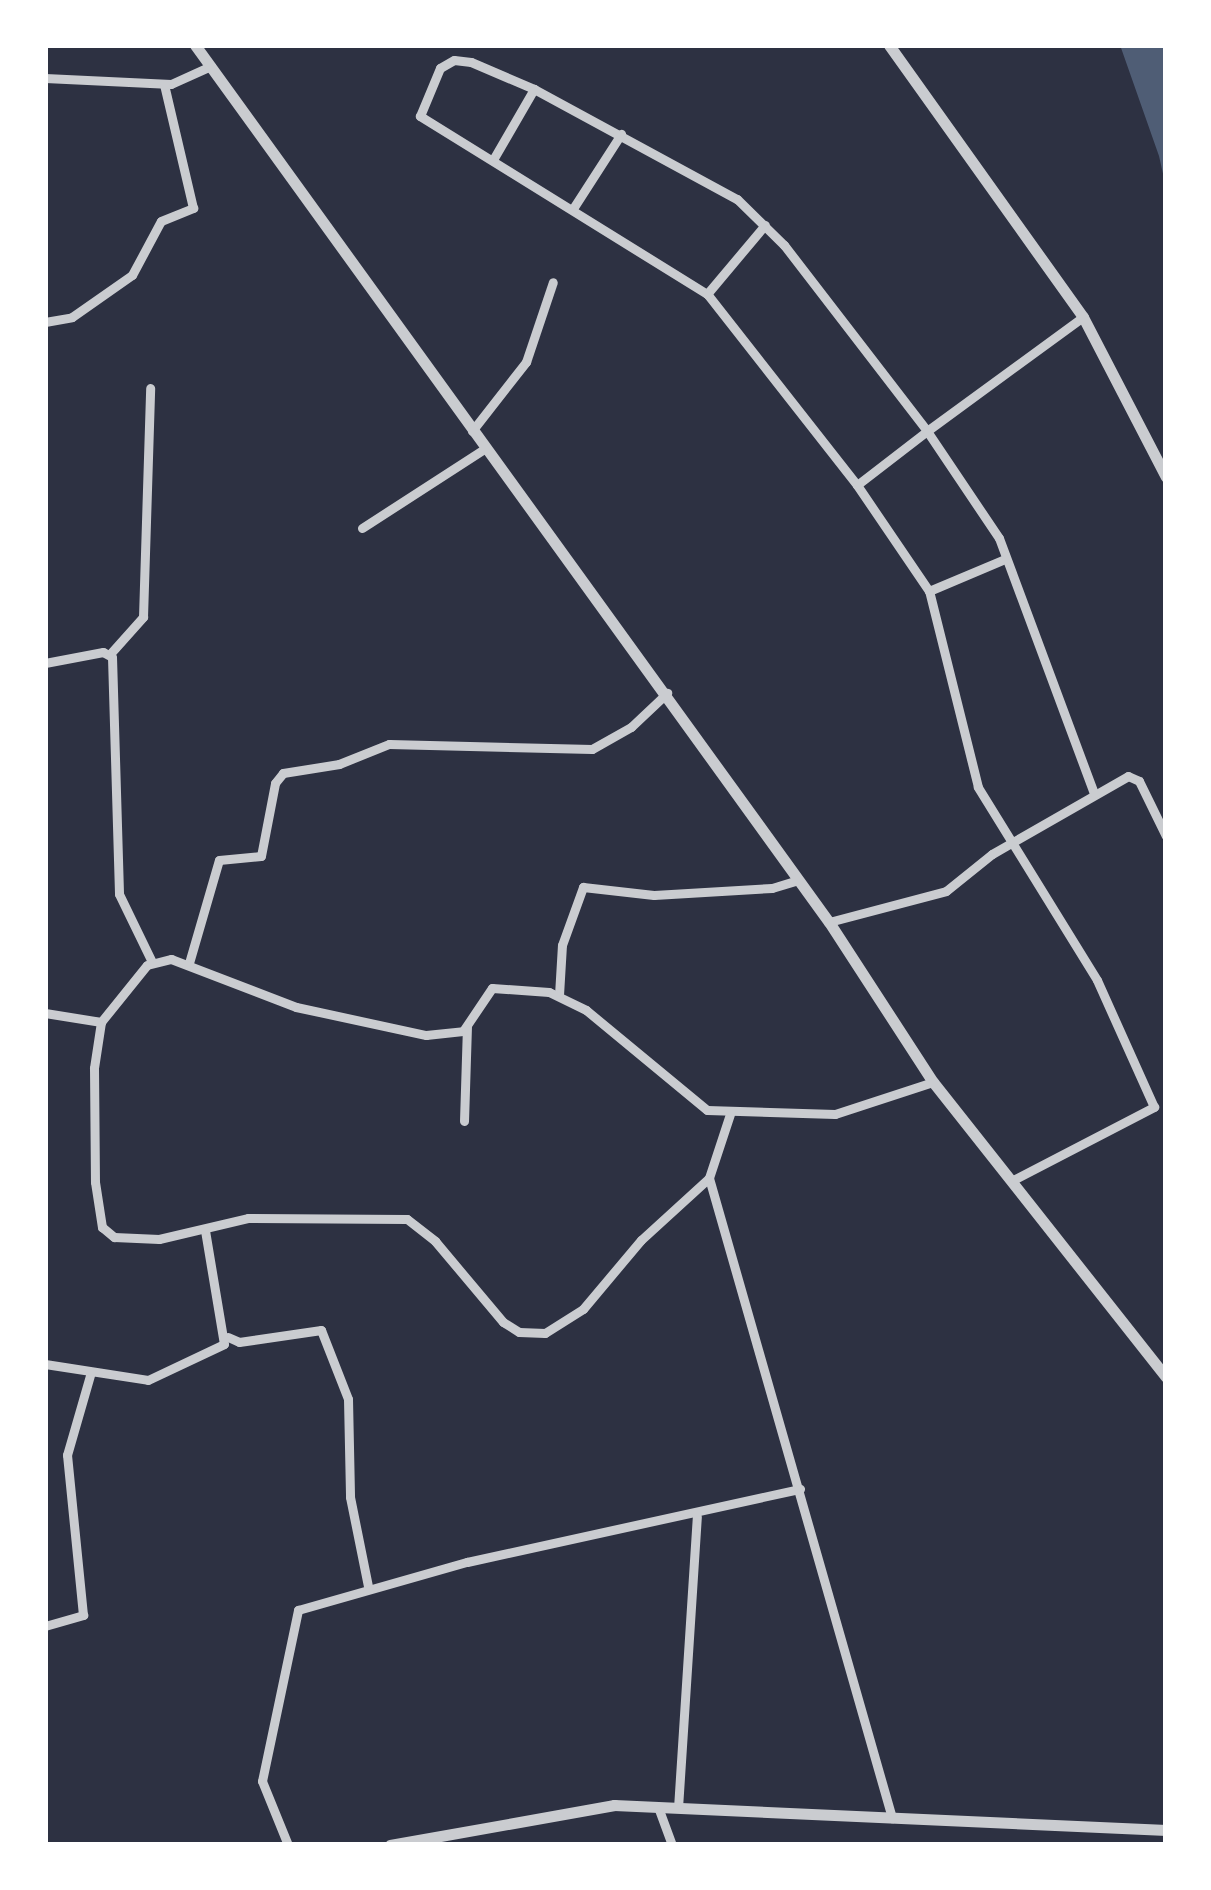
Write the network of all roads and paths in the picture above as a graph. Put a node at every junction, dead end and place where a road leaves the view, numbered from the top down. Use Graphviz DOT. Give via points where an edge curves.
graph roads {
  1 [pos="195,45"];
  2 [pos="894,47"];
  3 [pos="211,66"];
  4 [pos="45,78"];
  5 [pos="164,84"];
  6 [pos="534,89"];
  7 [pos="621,134"];
  8 [pos="494,158"];
  9 [pos="574,207"];
  10 [pos="764,225"];
  11 [pos="553,282"];
  12 [pos="708,294"];
  13 [pos="1082,316"];
  14 [pos="45,322"];
  15 [pos="150,388"];
  16 [pos="472,431"];
  17 [pos="927,431"];
  18 [pos="484,449"];
  19 [pos="1166,478"];
  20 [pos="858,485"];
  21 [pos="362,528"];
  22 [pos="1005,559"];
  23 [pos="928,591"];
  24 [pos="110,654"];
  25 [pos="45,663"];
  26 [pos="667,693"];
  27 [pos="1094,793"];
  28 [pos="1166,836"];
  29 [pos="1008,845"];
  30 [pos="798,880"];
  31 [pos="830,922"];
  32 [pos="152,962"];
  33 [pos="189,963"];
  34 [pos="559,995"];
  35 [pos="45,1013"];
  36 [pos="102,1022"];
  37 [pos="467,1027"];
  38 [pos="933,1082"];
  39 [pos="1166,1099"];
  40 [pos="1154,1107"];
  41 [pos="731,1111"];
  42 [pos="464,1121"];
  43 [pos="708,1178"];
  44 [pos="1015,1179"];
  45 [pos="205,1230"];
  46 [pos="228,1337"];
  47 [pos="45,1364"];
  48 [pos="91,1372"];
  49 [pos="1166,1376"];
  50 [pos="800,1489"];
  51 [pos="697,1516"];
  52 [pos="368,1586"];
  53 [pos="45,1626"];
  54 [pos="658,1807"];
  55 [pos="678,1808"];
  56 [pos="892,1818"];
  57 [pos="1166,1830"];
  58 [pos="288,1845"];
  59 [pos="390,1845"];
  60 [pos="672,1845"];
  1 -- 3 [label="street"];
  2 -- 13 [label="street"];
  3 -- 5 [label="street"];
  3 -- 16 [label="street"];
  4 -- 5 [label="street"];
  5 -- 14 [label="street" via="193,208 161,220 132,275 72,317"];
  6 -- 7 [label="street"];
  6 -- 8 [label="street"];
  6 -- 8 [label="street" via="471,62 454,60 440,68 420,116"];
  7 -- 9 [label="street"];
  7 -- 10 [label="street" via="738,199"];
  8 -- 9 [label="street"];
  9 -- 12 [label="street"];
  10 -- 12 [label="street"];
  10 -- 17 [label="street"];
  11 -- 16 [label="street" via="526,362"];
  12 -- 20 [label="street"];
  13 -- 17 [label="street"];
  13 -- 19 [label="street"];
  15 -- 24 [label="street" via="144,610 138,628"];
  16 -- 18 [label="street"];
  17 -- 20 [label="street"];
  17 -- 22 [label="street" via="992,525"];
  18 -- 21 [label="street"];
  18 -- 26 [label="street"];
  20 -- 23 [label="street"];
  22 -- 23 [label="street"];
  22 -- 27 [label="street"];
  23 -- 29 [label="street" via="956,682 971,768"];
  24 -- 25 [label="street"];
  24 -- 32 [label="street" via="119,894"];
  26 -- 30 [label="street"];
  26 -- 33 [label="street" via="631,727 592,749 389,744 339,764 283,773 275,783 261,856 218,860"];
  27 -- 28 [label="street" via="1128,776 1139,781"];
  27 -- 29 [label="street"];
  29 -- 31 [label="street" via="946,891"];
  29 -- 40 [label="street" via="1097,980"];
  30 -- 31 [label="street"];
  30 -- 34 [label="street" via="772,888 654,895 583,887 562,946"];
  31 -- 38 [label="street"];
  32 -- 33 [label="street"];
  32 -- 36 [label="street"];
  33 -- 37 [label="street" via="296,1008 442,1036"];
  34 -- 37 [label="street" via="492,988"];
  34 -- 41 [label="street" via="586,1010 695,1104"];
  35 -- 36 [label="street"];
  36 -- 45 [label="street" via="94,1068 102,1227 129,1240"];
  37 -- 42 [label="street"];
  38 -- 41 [label="street" via="836,1114"];
  38 -- 44 [label="street"];
  39 -- 40 [label="street"];
  40 -- 44 [label="street"];
  41 -- 43 [label="street"];
  43 -- 45 [label="street" via="641,1240 583,1310 544,1332 520,1332 503,1322 435,1241 407,1219 248,1218"];
  43 -- 50 [label="street"];
  44 -- 49 [label="street"];
  45 -- 46 [label="street"];
  46 -- 48 [label="street" via="162,1377 131,1382"];
  46 -- 52 [label="street" via="239,1342 321,1330 348,1399 350,1497"];
  47 -- 48 [label="street"];
  48 -- 53 [label="street" via="68,1456 82,1615"];
  50 -- 51 [label="street"];
  50 -- 56 [label="street"];
  51 -- 52 [label="street"];
  51 -- 55 [label="street"];
  52 -- 58 [label="street" via="311,1602 294,1617 262,1781"];
  54 -- 55 [label="street"];
  54 -- 59 [label="street" via="614,1805"];
  54 -- 60 [label="street"];
  55 -- 56 [label="street"];
  56 -- 57 [label="street"];
}
